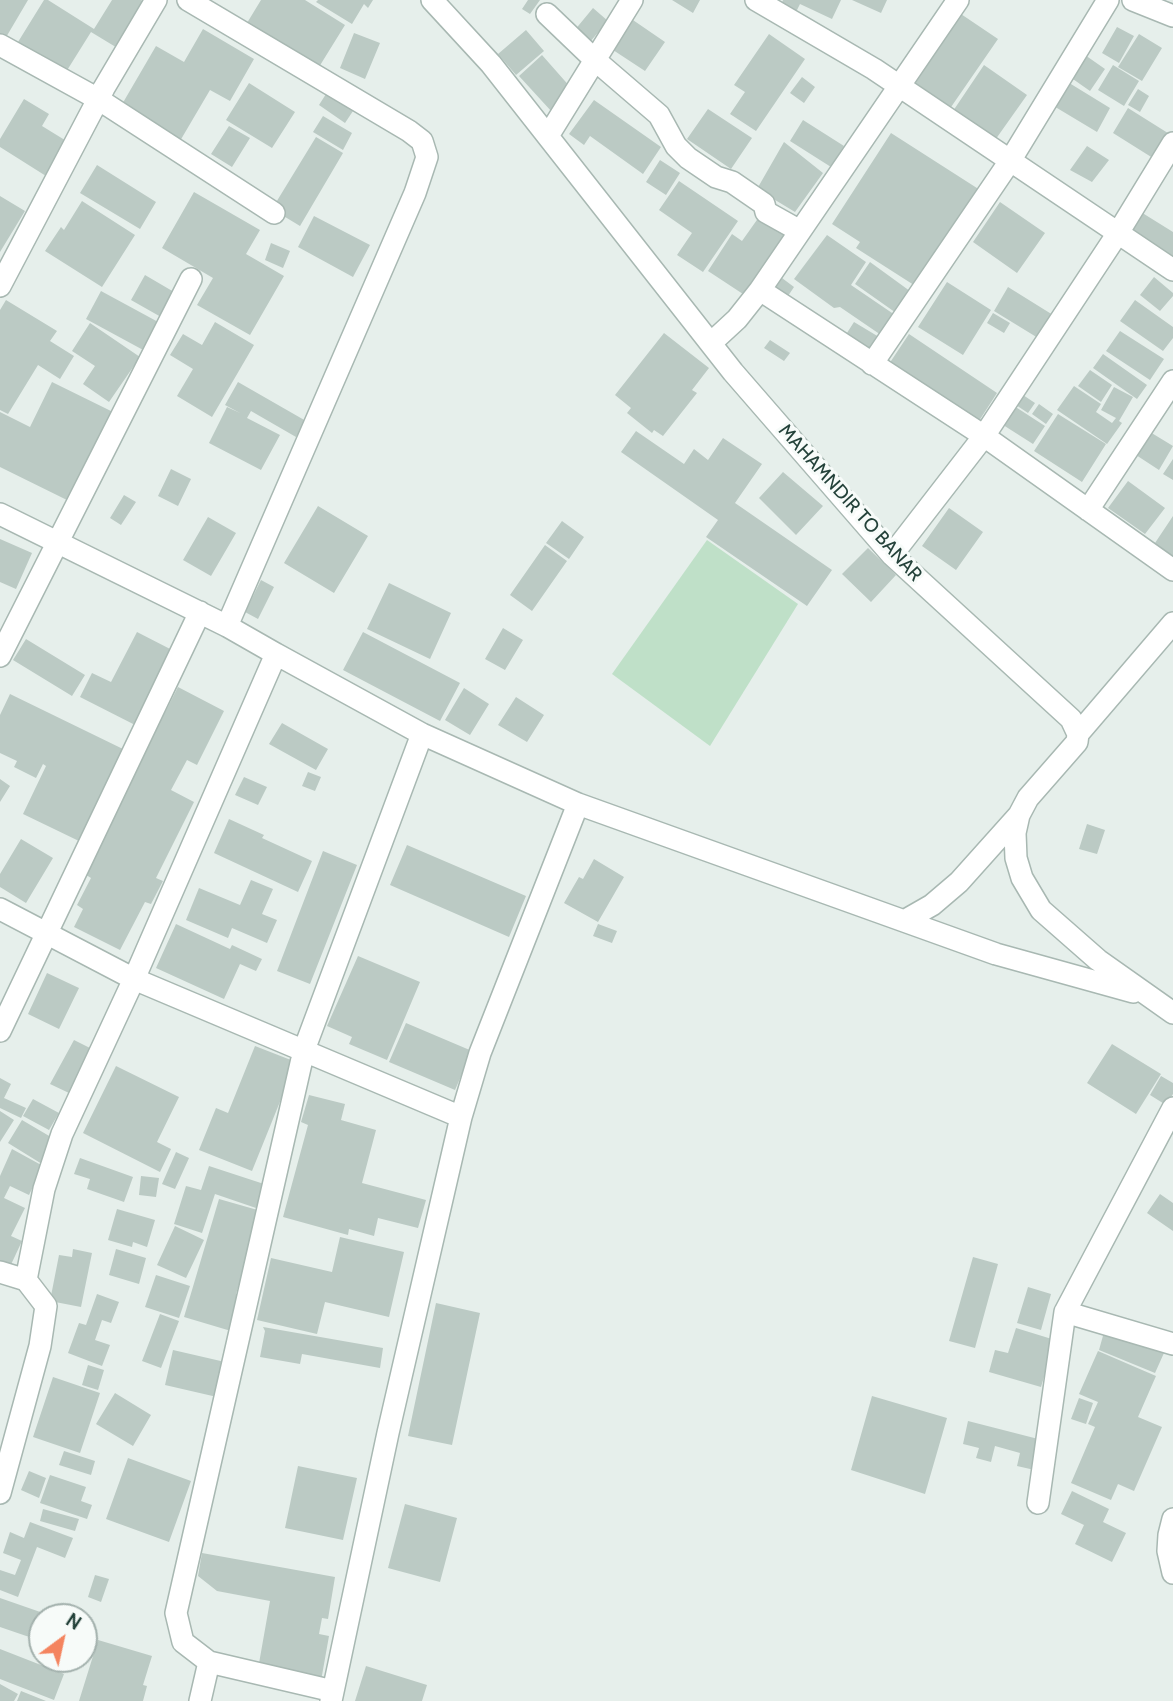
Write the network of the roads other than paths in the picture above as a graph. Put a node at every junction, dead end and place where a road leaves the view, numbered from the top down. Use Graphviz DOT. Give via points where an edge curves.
graph roads {
  1 [pos="156,0"];
  2 [pos="188,0"];
  3 [pos="432,0"];
  4 [pos="632,0"];
  5 [pos="756,0"];
  6 [pos="958,0"];
  7 [pos="1108,0"];
  8 [pos="1133,0"];
  9 [pos="547,14"];
  10 [pos="1173,16"];
  11 [pos="0,44"];
  12 [pos="595,61"];
  13 [pos="900,87"];
  14 [pos="98,99"];
  15 [pos="548,136"];
  16 [pos="1173,143"];
  17 [pos="1010,160"];
  18 [pos="274,213"];
  19 [pos="800,231"];
  20 [pos="1118,233"];
  21 [pos="1173,270"];
  22 [pos="191,279"];
  23 [pos="0,286"];
  24 [pos="760,290"];
  25 [pos="710,343"];
  26 [pos="872,364"];
  27 [pos="1173,381"];
  28 [pos="984,436"];
  29 [pos="1088,510"];
  30 [pos="0,514"];
  31 [pos="58,541"];
  32 [pos="891,555"];
  33 [pos="1173,570"];
  34 [pos="200,612"];
  35 [pos="1173,624"];
  36 [pos="227,625"];
  37 [pos="276,654"];
  38 [pos="0,656"];
  39 [pos="422,734"];
  40 [pos="1078,734"];
  41 [pos="578,804"];
  42 [pos="1019,815"];
  43 [pos="0,909"];
  44 [pos="904,921"];
  45 [pos="48,934"];
  46 [pos="134,979"];
  47 [pos="1149,996"];
  48 [pos="1173,1013"];
  49 [pos="0,1031"];
  50 [pos="304,1050"];
  51 [pos="1173,1108"];
  52 [pos="461,1117"];
  53 [pos="0,1272"];
  54 [pos="26,1280"];
  55 [pos="1065,1312"];
  56 [pos="1173,1344"];
  57 [pos="0,1493"];
  58 [pos="1038,1503"];
  59 [pos="1173,1519"];
  60 [pos="1173,1573"];
  61 [pos="209,1662"];
  62 [pos="332,1696"];
  63 [pos="200,1701"];
  1 -- 14 [label="street"];
  2 -- 36 [label="street" via="409,131 422,141 427,157"];
  3 -- 15 [label="street, MAHAMNDIR TO BANAR"];
  4 -- 12 [label="street"];
  5 -- 13 [label="street"];
  6 -- 13 [label="street"];
  7 -- 17 [label="street"];
  8 -- 10 [label="street"];
  9 -- 12 [label="street"];
  11 -- 14 [label="street"];
  12 -- 15 [label="street"];
  12 -- 19 [label="street" via="659,115 688,158 732,182 764,204 766,212"];
  13 -- 17 [label="street"];
  13 -- 19 [label="street"];
  14 -- 18 [label="street"];
  14 -- 23 [label="street"];
  15 -- 25 [label="street, MAHAMNDIR TO BANAR"];
  16 -- 20 [label="street"];
  17 -- 20 [label="street"];
  17 -- 26 [label="street"];
  19 -- 24 [label="street"];
  20 -- 21 [label="street"];
  20 -- 28 [label="street"];
  22 -- 31 [label="street"];
  24 -- 25 [label="street"];
  24 -- 26 [label="street"];
  25 -- 32 [label="street, MAHAMNDIR TO BANAR"];
  26 -- 28 [label="street"];
  27 -- 29 [label="street"];
  28 -- 29 [label="street"];
  28 -- 32 [label="street"];
  29 -- 33 [label="street"];
  30 -- 31 [label="street"];
  31 -- 34 [label="street"];
  31 -- 38 [label="street"];
  32 -- 40 [label="street, MAHAMNDIR TO BANAR" via="1070,719"];
  34 -- 36 [label="street"];
  34 -- 45 [label="street"];
  35 -- 40 [label="street"];
  36 -- 37 [label="street"];
  37 -- 39 [label="street"];
  37 -- 46 [label="street"];
  39 -- 41 [label="street"];
  39 -- 50 [label="street"];
  40 -- 42 [label="street" via="1077,742 1028,798"];
  41 -- 44 [label="street"];
  41 -- 52 [label="street" via="480,1053"];
  42 -- 44 [label="street" via="959,882"];
  42 -- 47 [label="street" via="1016,858 1041,910 1098,960"];
  43 -- 45 [label="street"];
  44 -- 47 [label="street" via="996,954"];
  45 -- 46 [label="street"];
  45 -- 49 [label="street"];
  46 -- 50 [label="street"];
  46 -- 54 [label="street" via="62,1134 44,1189"];
  47 -- 48 [label="street"];
  50 -- 52 [label="street"];
  50 -- 61 [label="street" via="176,1613 183,1642"];
  51 -- 55 [label="street"];
  52 -- 62 [label="street"];
  53 -- 54 [label="street"];
  54 -- 57 [label="street" via="46,1306 40,1346"];
  55 -- 56 [label="street"];
  55 -- 58 [label="street"];
  59 -- 60 [label="street" via="1168,1535"];
  61 -- 62 [label="street"];
  61 -- 63 [label="street"];
}
